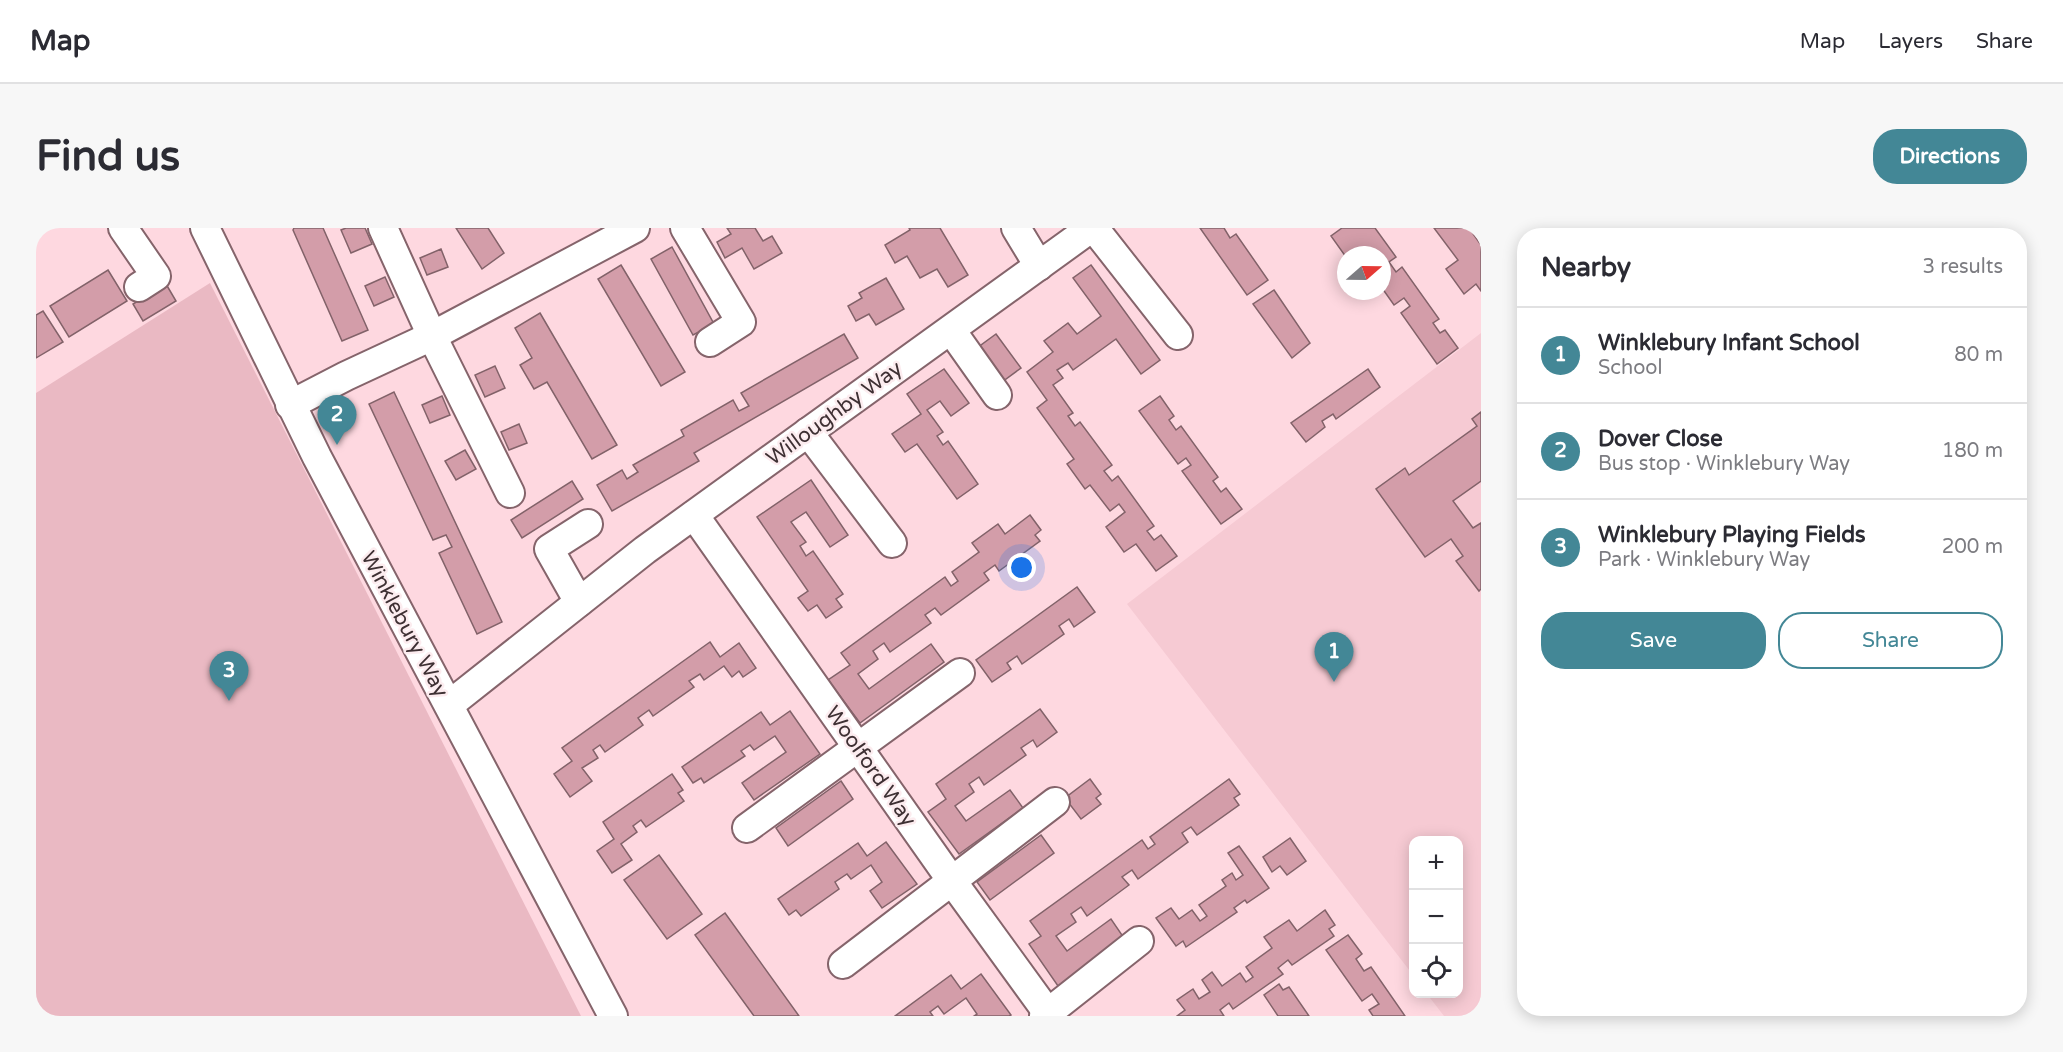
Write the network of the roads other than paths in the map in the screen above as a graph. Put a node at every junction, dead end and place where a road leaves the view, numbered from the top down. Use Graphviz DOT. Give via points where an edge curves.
graph roads {
  1 [pos="123,228"];
  2 [pos="205,228"];
  3 [pos="383,228"];
  4 [pos="635,228"];
  5 [pos="685,228"];
  6 [pos="1016,228"];
  7 [pos="1093,228"];
  8 [pos="1039,267"];
  9 [pos="139,287"];
  10 [pos="951,330"];
  11 [pos="1178,335"];
  12 [pos="432,336"];
  13 [pos="710,342"];
  14 [pos="997,395"];
  15 [pos="290,405"];
  16 [pos="808,432"];
  17 [pos="510,493"];
  18 [pos="694,515"];
  19 [pos="588,524"];
  20 [pos="892,543"];
  21 [pos="579,602"];
  22 [pos="960,674"];
  23 [pos="449,705"];
  24 [pos="858,747"];
  25 [pos="1055,802"];
  26 [pos="747,828"];
  27 [pos="952,881"];
  28 [pos="1139,941"];
  29 [pos="843,964"];
  30 [pos="1047,1015"];
  31 [pos="612,1016"];
  1 -- 9 [label="street" via="156,276"];
  2 -- 15 [label="street, Winklebury Way"];
  3 -- 12 [label="street"];
  4 -- 12 [label="street"];
  5 -- 13 [label="street" via="741,322"];
  6 -- 8 [label="street"];
  7 -- 8 [label="street, Willoughby Way"];
  7 -- 11 [label="street"];
  8 -- 10 [label="street, Willoughby Way"];
  10 -- 14 [label="street"];
  10 -- 16 [label="street, Willoughby Way"];
  12 -- 15 [label="street"];
  12 -- 17 [label="street"];
  15 -- 23 [label="street, Winklebury Way"];
  16 -- 18 [label="street, Willoughby Way"];
  16 -- 20 [label="street"];
  18 -- 21 [label="street, Willoughby Way"];
  18 -- 24 [label="street, Woolford Way"];
  19 -- 21 [label="street" via="549,549"];
  21 -- 23 [label="street, Willoughby Way"];
  22 -- 24 [label="street"];
  23 -- 31 [label="street, Winklebury Way"];
  24 -- 26 [label="street"];
  24 -- 27 [label="street, Woolford Way"];
  25 -- 27 [label="street"];
  27 -- 29 [label="street"];
  27 -- 30 [label="street, Woolford Way"];
  28 -- 30 [label="street"];
}
